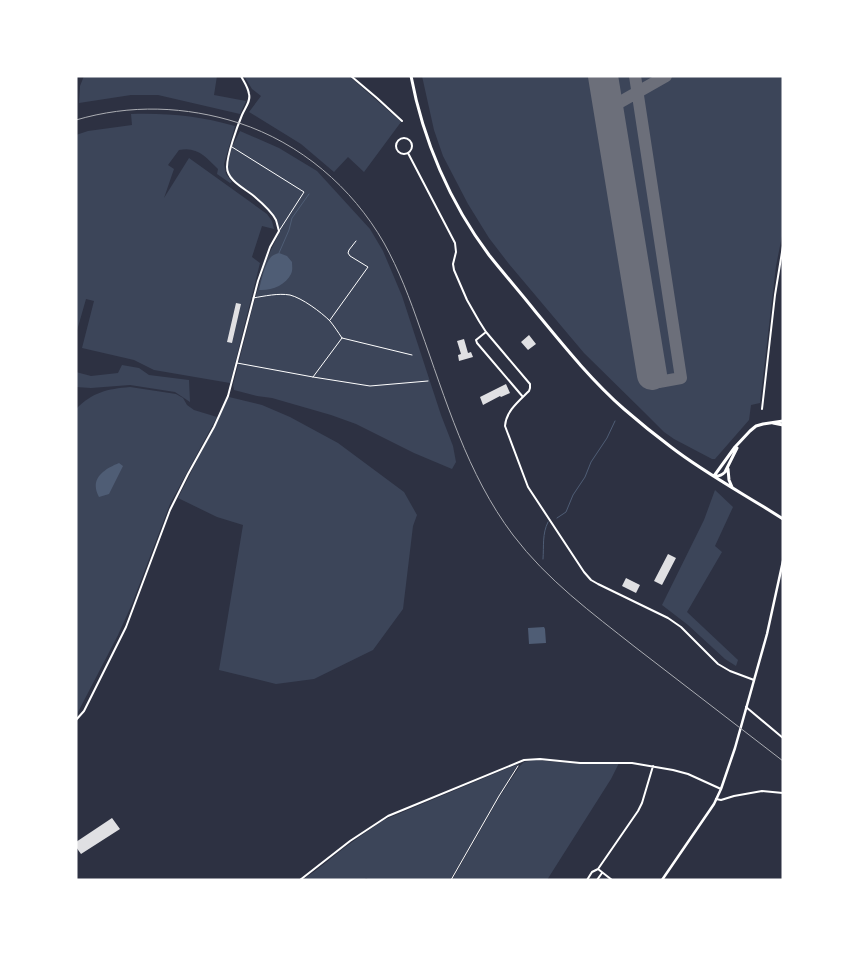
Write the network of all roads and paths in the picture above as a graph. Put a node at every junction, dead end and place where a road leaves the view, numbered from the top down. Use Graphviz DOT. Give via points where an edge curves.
graph roads {
  1 [pos="241,76"];
  2 [pos="351,76"];
  3 [pos="411,76"];
  4 [pos="402,121"];
  5 [pos="232,147"];
  6 [pos="408,153"];
  7 [pos="278,231"];
  8 [pos="356,241"];
  9 [pos="783,246"];
  10 [pos="253,298"];
  11 [pos="330,321"];
  12 [pos="486,332"];
  13 [pos="342,338"];
  14 [pos="412,355"];
  15 [pos="236,363"];
  16 [pos="313,377"];
  17 [pos="428,381"];
  18 [pos="523,397"];
  19 [pos="762,410"];
  20 [pos="783,421"];
  21 [pos="773,423"];
  22 [pos="783,425"];
  23 [pos="739,443"];
  24 [pos="728,467"];
  25 [pos="714,476"];
  26 [pos="732,488"];
  27 [pos="783,519"];
  28 [pos="783,561"];
  29 [pos="754,680"];
  30 [pos="746,707"];
  31 [pos="77,719"];
  32 [pos="783,738"];
  33 [pos="519,761"];
  34 [pos="653,766"];
  35 [pos="721,789"];
  36 [pos="783,792"];
  37 [pos="716,800"];
  38 [pos="598,869"];
  39 [pos="602,873"];
  40 [pos="300,880"];
  41 [pos="451,880"];
  42 [pos="587,880"];
  43 [pos="598,880"];
  44 [pos="612,880"];
  45 [pos="662,880"];
  1 -- 5 [label="street" via="250,95"];
  2 -- 4 [label="street"];
  3 -- 25 [label="main road" via="421,119 441,173 464,218 488,254 584,368 624,409 672,448"];
  5 -- 7 [label="street" via="227,168 230,177 269,212"];
  5 -- 7 [label="lane" via="304,192"];
  6 -- 6 [label="street" via="412,142 400,139 398,150"];
  6 -- 12 [label="street" via="455,243 454,270"];
  7 -- 10 [label="street" via="263,264"];
  8 -- 11 [label="lane" via="348,253 368,267"];
  9 -- 19 [label="street"];
  10 -- 11 [label="lane" via="289,295"];
  10 -- 15 [label="street"];
  11 -- 13 [label="lane"];
  12 -- 18 [label="street" via="530,384"];
  12 -- 18 [label="street" via="476,340 477,343"];
  13 -- 14 [label="lane"];
  13 -- 16 [label="lane"];
  15 -- 16 [label="lane"];
  15 -- 31 [label="street" via="228,396 170,510 126,627"];
  16 -- 17 [label="lane" via="370,386"];
  18 -- 29 [label="street" via="506,419 506,432 528,487 584,572 598,584 668,618 718,664"];
  20 -- 21 [label="main road"];
  21 -- 22 [label="main road"];
  21 -- 23 [label="main road" via="756,426"];
  23 -- 24 [label="main road"];
  23 -- 25 [label="main road"];
  24 -- 25 [label="main road" via="722,475"];
  24 -- 26 [label="main road"];
  25 -- 26 [label="main road"];
  26 -- 27 [label="main road"];
  28 -- 29 [label="street"];
  29 -- 30 [label="street"];
  30 -- 32 [label="street"];
  30 -- 35 [label="street"];
  33 -- 34 [label="street" via="621,762"];
  33 -- 40 [label="street" via="388,816"];
  33 -- 41 [label="path"];
  34 -- 35 [label="street" via="688,774"];
  34 -- 38 [label="street" via="638,811"];
  35 -- 37 [label="street"];
  36 -- 37 [label="street" via="762,791"];
  37 -- 45 [label="street"];
  38 -- 39 [label="street"];
  38 -- 42 [label="street"];
  39 -- 43 [label="street"];
  39 -- 44 [label="street"];
}
